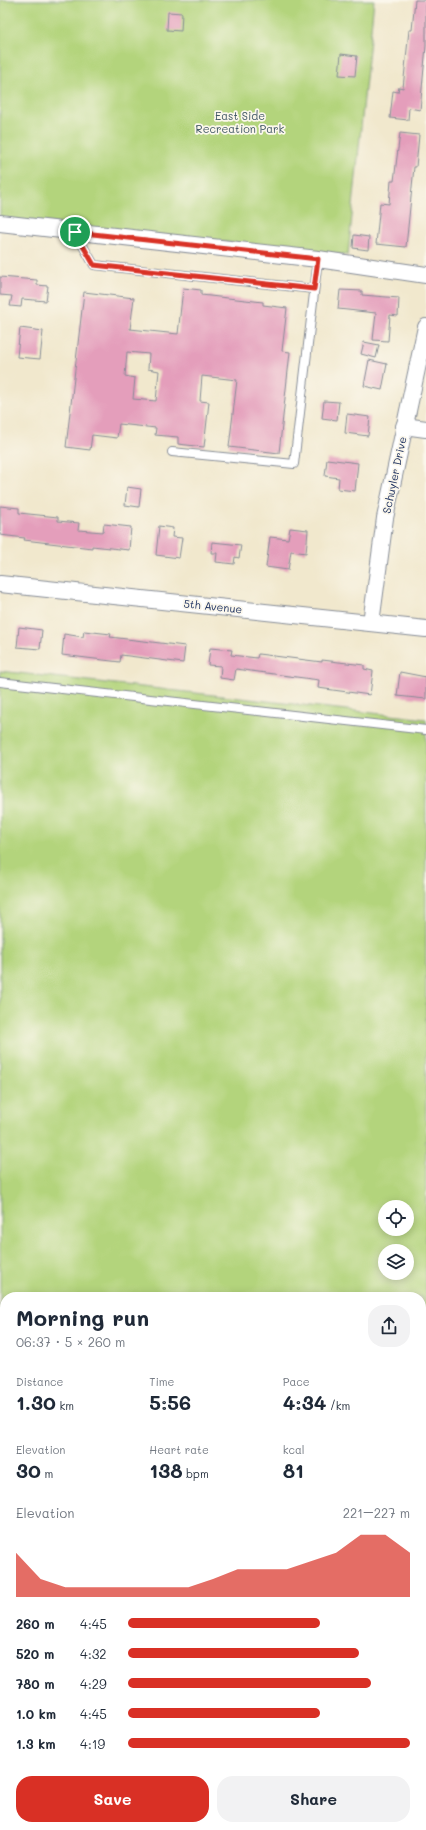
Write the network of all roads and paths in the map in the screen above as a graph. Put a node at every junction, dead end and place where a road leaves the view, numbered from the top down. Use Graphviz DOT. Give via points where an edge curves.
graph roads {
  1 [pos="0,223"];
  2 [pos="75,232"];
  3 [pos="318,259"];
  4 [pos="426,275"];
  5 [pos="314,289"];
  6 [pos="426,327"];
  7 [pos="404,426"];
  8 [pos="426,429"];
  9 [pos="172,452"];
  10 [pos="0,584"];
  11 [pos="371,623"];
  12 [pos="426,629"];
  13 [pos="0,682"];
  14 [pos="426,730"];
  1 -- 2 [label="street"];
  2 -- 3 [label="street"];
  2 -- 5 [label="lane" via="94,265"];
  3 -- 4 [label="street"];
  3 -- 5 [label="lane"];
  5 -- 9 [label="lane" via="294,464"];
  6 -- 7 [label="street, Schuyler Drive"];
  7 -- 8 [label="street"];
  7 -- 11 [label="street, Schuyler Drive" via="385,518"];
  10 -- 11 [label="street, 5th Avenue"];
  11 -- 12 [label="street, 5th Avenue"];
  13 -- 14 [label="lane"];
}
